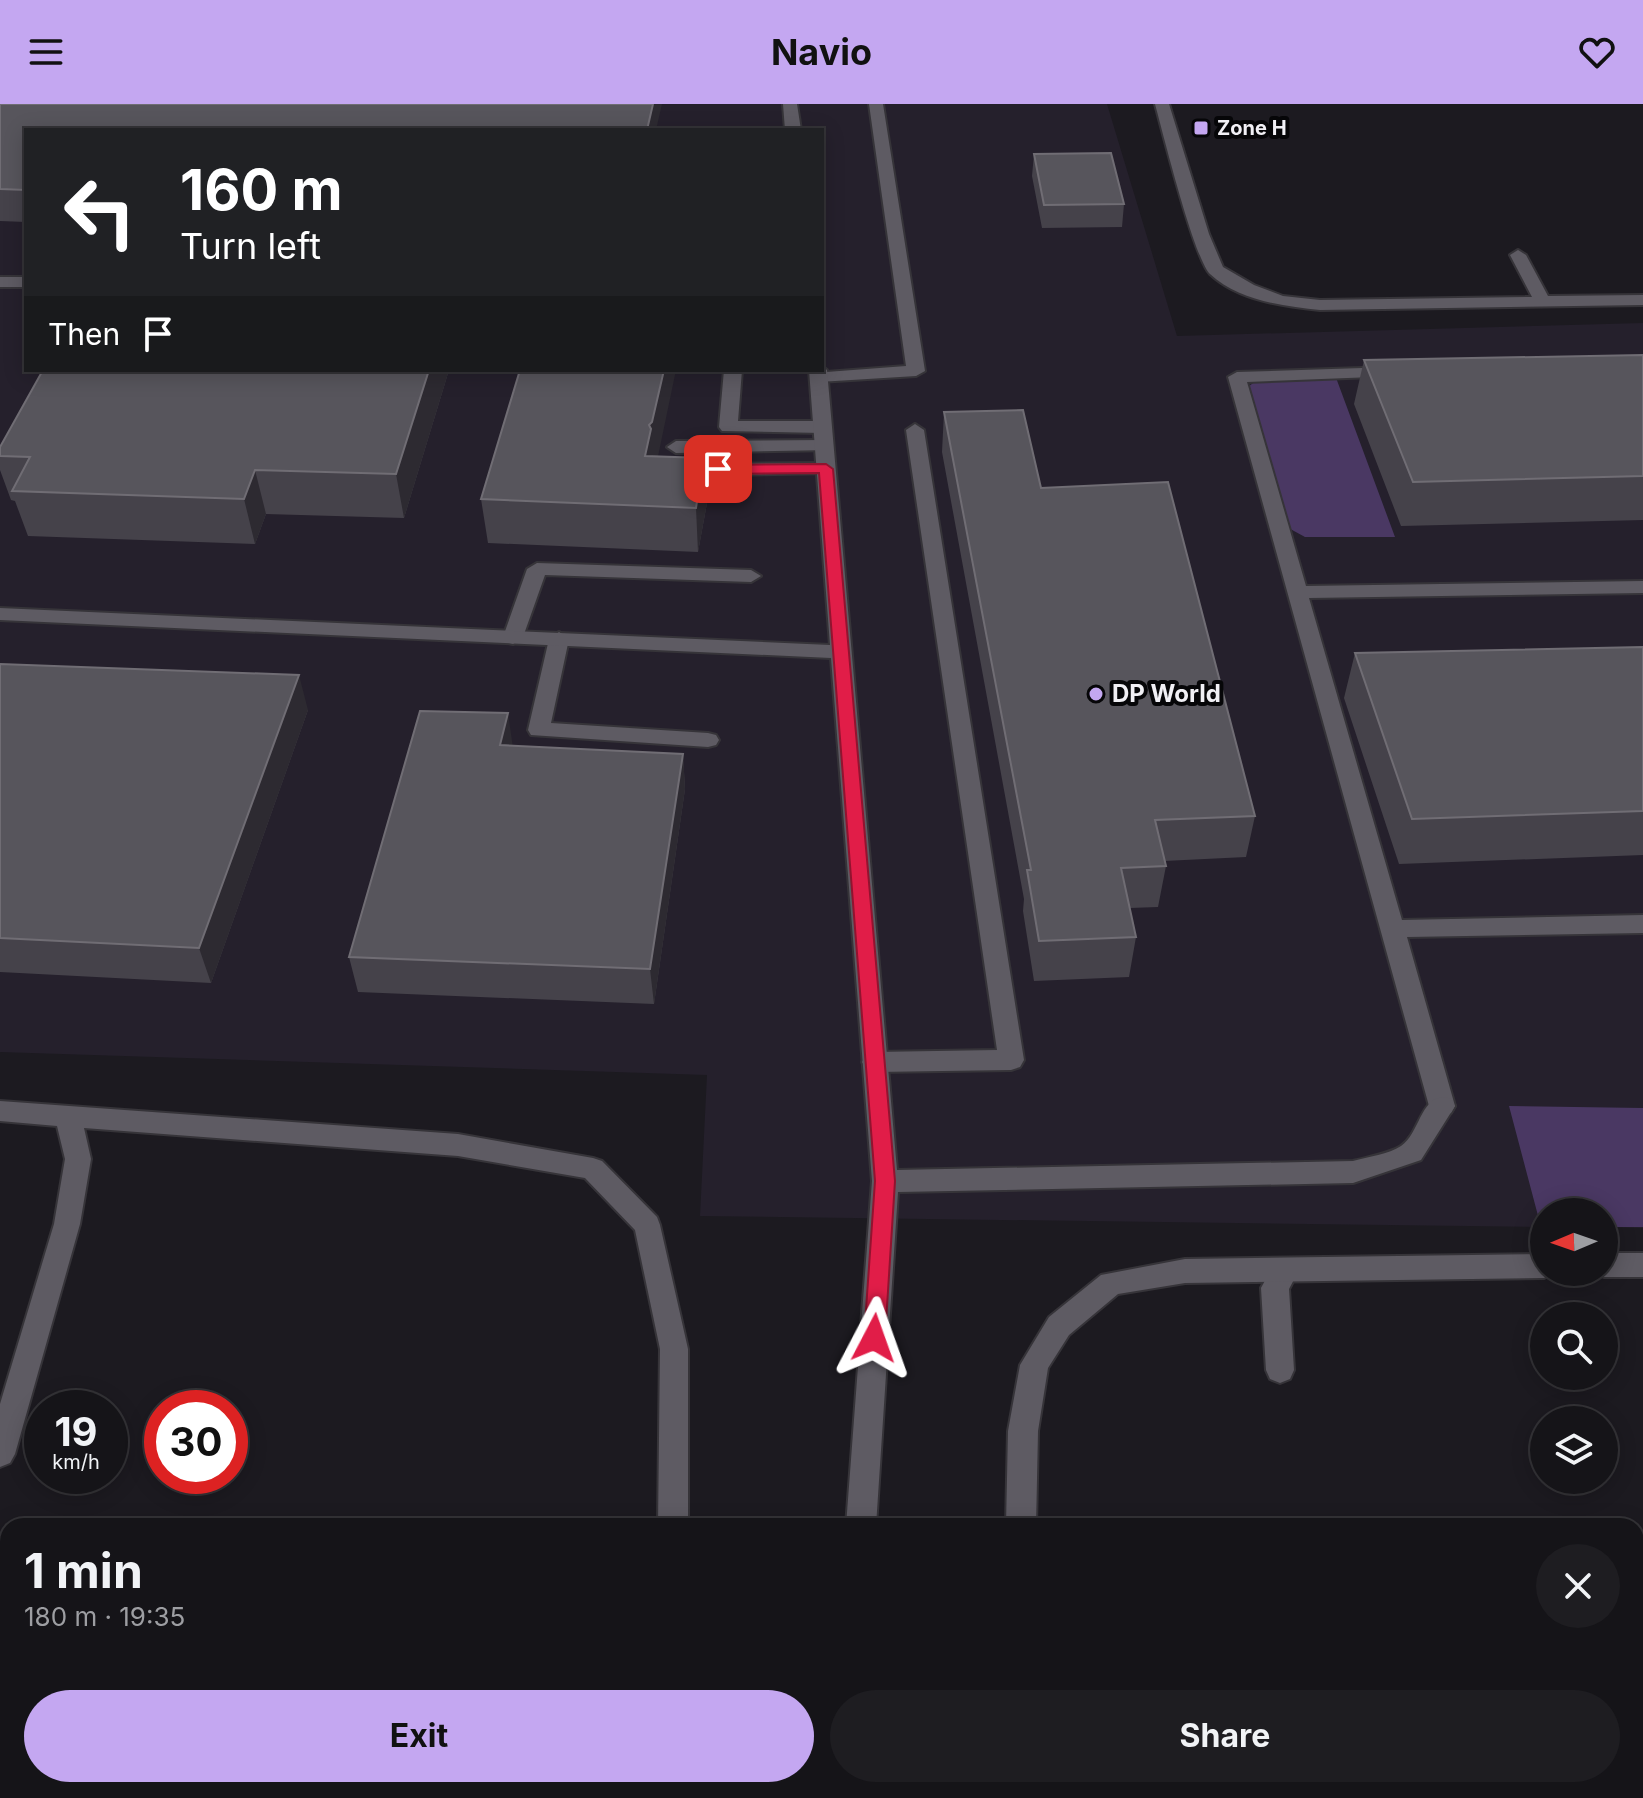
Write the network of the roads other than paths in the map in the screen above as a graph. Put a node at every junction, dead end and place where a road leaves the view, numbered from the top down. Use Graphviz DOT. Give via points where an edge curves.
graph roads {
  1 [pos="790,104"];
  2 [pos="876,104"];
  3 [pos="1162,104"];
  4 [pos="793,128"];
  5 [pos="1518,255"];
  6 [pos="0,282"];
  7 [pos="24,282"];
  8 [pos="1643,300"];
  9 [pos="1543,302"];
  10 [pos="1409,371"];
  11 [pos="733,372"];
  12 [pos="818,373"];
  13 [pos="915,430"];
  14 [pos="676,447"];
  15 [pos="824,447"];
  16 [pos="664,470"];
  17 [pos="751,576"];
  18 [pos="1643,587"];
  19 [pos="1298,592"];
  20 [pos="0,614"];
  21 [pos="513,637"];
  22 [pos="559,639"];
  23 [pos="841,652"];
  24 [pos="708,740"];
  25 [pos="1643,924"];
  26 [pos="1392,929"];
  27 [pos="875,1062"];
  28 [pos="0,1111"];
  29 [pos="68,1116"];
  30 [pos="885,1181"];
  31 [pos="1618,1265"];
  32 [pos="1643,1265"];
  33 [pos="1530,1266"];
  34 [pos="1285,1270"];
  35 [pos="1280,1370"];
  36 [pos="0,1454"];
  37 [pos="673,1518"];
  38 [pos="862,1518"];
  39 [pos="1021,1518"];
  1 -- 4 [label="street"];
  2 -- 12 [label="street" via="916,371"];
  3 -- 9 [label="street" via="1216,270 1248,289 1280,301 1320,305"];
  5 -- 9 [label="street"];
  6 -- 7 [label="street"];
  8 -- 9 [label="street"];
  10 -- 19 [label="street" via="1237,377"];
  11 -- 15 [label="street" via="728,427"];
  12 -- 15 [label="street"];
  13 -- 27 [label="street" via="1011,1060"];
  14 -- 15 [label="street"];
  15 -- 16 [label="street"];
  15 -- 23 [label="street"];
  17 -- 21 [label="street" via="537,569"];
  18 -- 19 [label="street"];
  19 -- 26 [label="street"];
  20 -- 21 [label="street"];
  21 -- 22 [label="street"];
  22 -- 23 [label="street"];
  22 -- 24 [label="street" via="539,730"];
  23 -- 27 [label="street"];
  25 -- 26 [label="street"];
  26 -- 30 [label="street" via="1442,1106 1412,1153 1353,1172"];
  27 -- 30 [label="street"];
  28 -- 29 [label="street"];
  29 -- 36 [label="street" via="78,1159 67,1224"];
  29 -- 37 [label="street" via="458,1145 593,1169 647,1225 674,1349"];
  30 -- 38 [label="street"];
  31 -- 32 [label="street"];
  33 -- 34 [label="street"];
  34 -- 35 [label="street" via="1275,1288"];
  34 -- 39 [label="street" via="1185,1271 1111,1283 1059,1326 1034,1365 1023,1431"];
}
